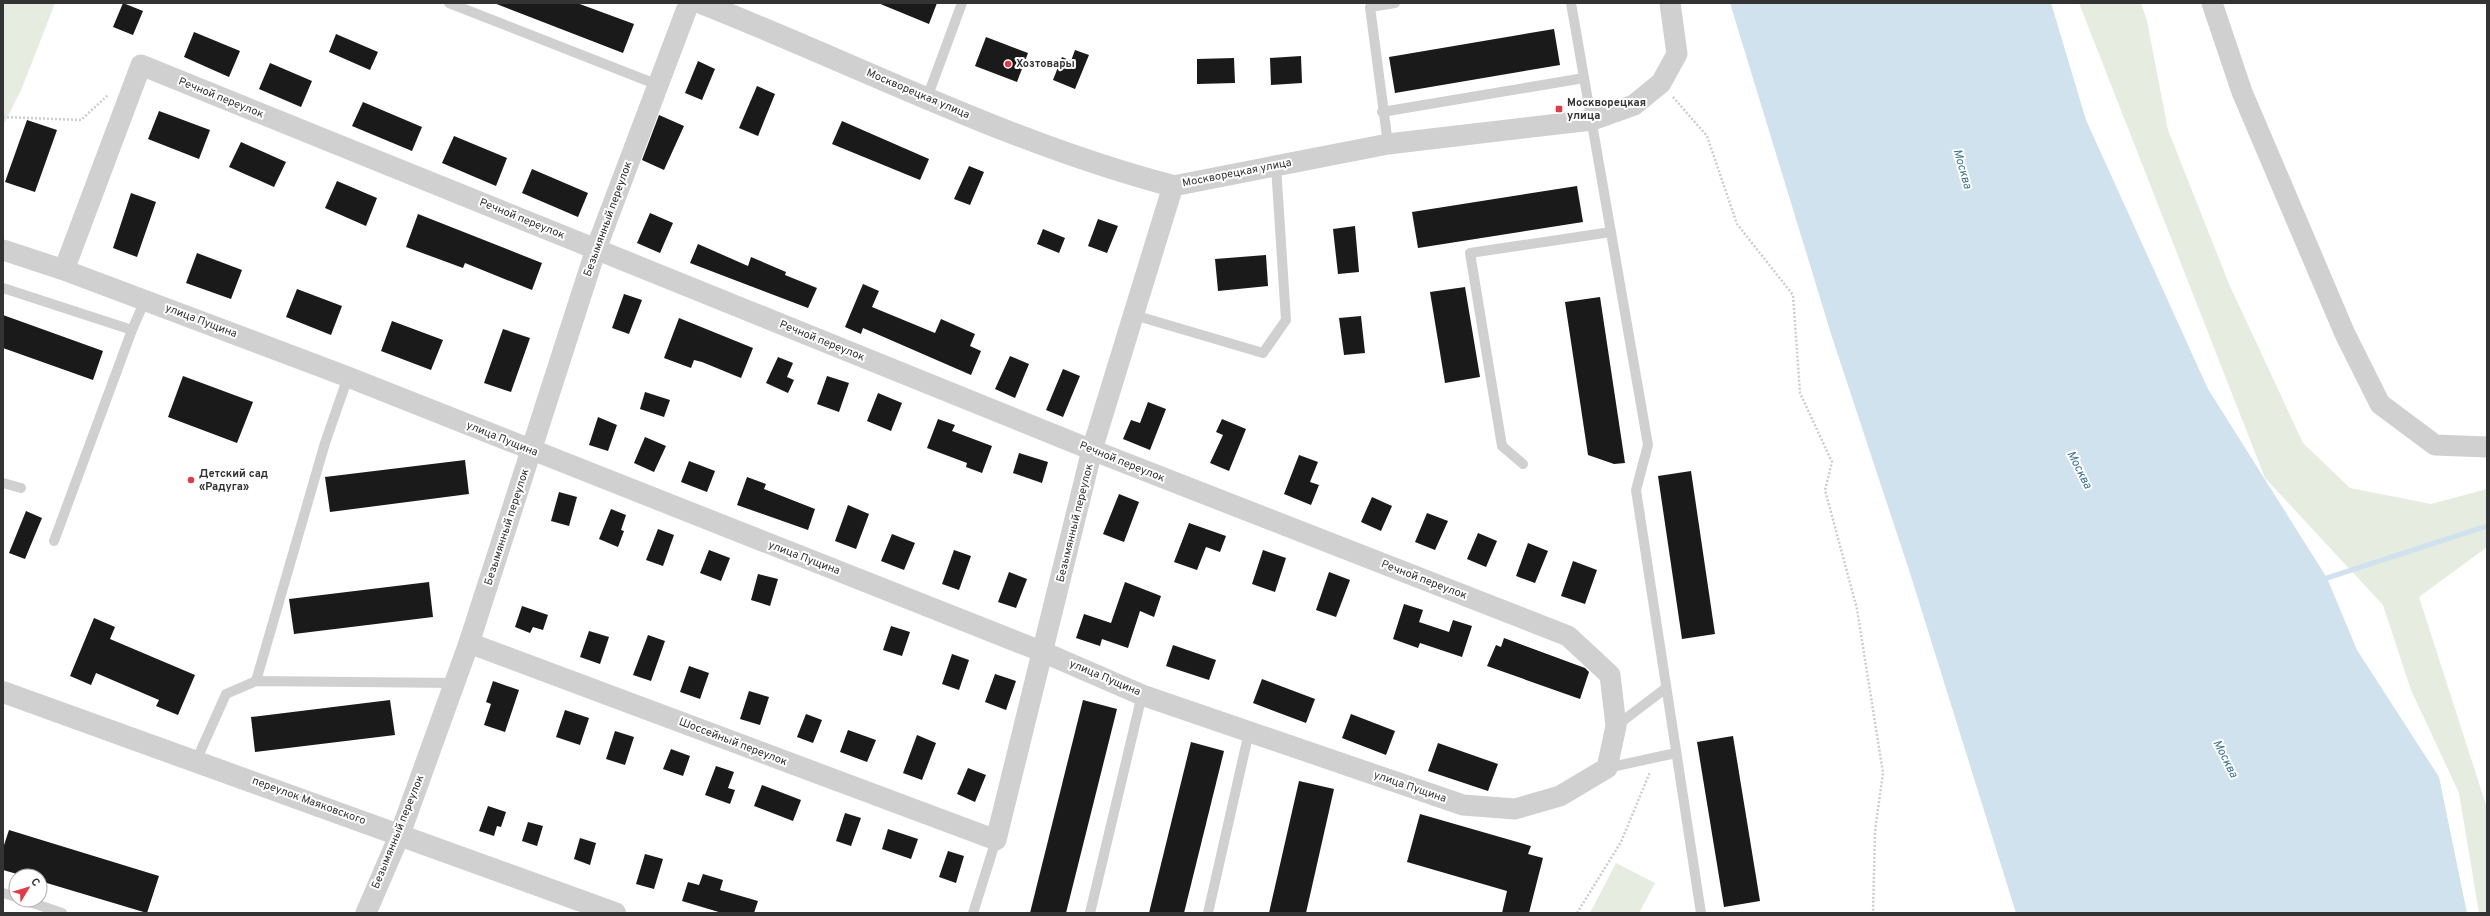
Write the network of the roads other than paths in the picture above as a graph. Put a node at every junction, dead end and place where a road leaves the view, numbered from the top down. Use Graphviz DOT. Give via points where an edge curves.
graph roads {
  1 [pos="449,3"];
  2 [pos="689,3"];
  3 [pos="701,3"];
  4 [pos="962,3"];
  5 [pos="1395,3"];
  6 [pos="1571,3"];
  7 [pos="1670,3"];
  8 [pos="2212,3"];
  9 [pos="727,8"];
  10 [pos="1584,78"];
  11 [pos="658,85"];
  12 [pos="927,98"];
  13 [pos="1382,112"];
  14 [pos="1592,120"];
  15 [pos="1388,144"];
  16 [pos="1276,166"];
  17 [pos="1173,186"];
  18 [pos="1611,232"];
  19 [pos="596,249"];
  20 [pos="3,250"];
  21 [pos="64,270"];
  22 [pos="3,288"];
  23 [pos="144,300"];
  24 [pos="1134,315"];
  25 [pos="132,330"];
  26 [pos="348,377"];
  27 [pos="2487,448"];
  28 [pos="1092,450"];
  29 [pos="532,451"];
  30 [pos="1523,464"];
  31 [pos="3,483"];
  32 [pos="21,488"];
  33 [pos="54,541"];
  34 [pos="469,643"];
  35 [pos="1043,652"];
  36 [pos="256,681"];
  37 [pos="455,683"];
  38 [pos="1666,688"];
  39 [pos="3,692"];
  40 [pos="1142,695"];
  41 [pos="1616,726"];
  42 [pos="1249,732"];
  43 [pos="1676,753"];
  44 [pos="196,761"];
  45 [pos="1607,768"];
  46 [pos="400,834"];
  47 [pos="996,840"];
  48 [pos="47,908"];
  49 [pos="62,913"];
  50 [pos="366,913"];
  51 [pos="615,913"];
  52 [pos="973,913"];
  53 [pos="1090,913"];
  54 [pos="1208,913"];
  55 [pos="1702,913"];
  1 -- 11 [label="lane"];
  2 -- 11 [label="street, Безымянный переулок"];
  3 -- 9 [label="street, Москворецкая улица"];
  4 -- 12 [label="lane"];
  5 -- 13 [label="lane" via="1370,7"];
  6 -- 10 [label="lane"];
  7 -- 14 [label="street, Москворецкая улица" via="1677,54 1661,83 1634,105"];
  8 -- 27 [label="street" via="2245,99 2344,334 2380,404 2435,445"];
  9 -- 12 [label="street, Москворецкая улица"];
  10 -- 13 [label="lane"];
  10 -- 14 [label="lane"];
  11 -- 19 [label="street, Безымянный переулок"];
  12 -- 17 [label="street, Москворецкая улица" via="1051,148 1113,170"];
  13 -- 15 [label="lane"];
  14 -- 15 [label="street, Москворецкая улица"];
  14 -- 18 [label="lane"];
  15 -- 16 [label="street, Москворецкая улица"];
  16 -- 17 [label="street, Москворецкая улица"];
  16 -- 24 [label="lane" via="1286,320 1263,353"];
  17 -- 24 [label="street, Безымянный переулок"];
  18 -- 30 [label="lane" via="1470,253 1502,446"];
  18 -- 38 [label="lane" via="1648,445 1636,490"];
  19 -- 21 [label="street, Речной переулок" via="141,65"];
  19 -- 28 [label="street, Речной переулок"];
  19 -- 29 [label="street, Безымянный переулок"];
  20 -- 21 [label="street, улица Пущина"];
  21 -- 23 [label="street, улица Пущина"];
  22 -- 25 [label="lane"];
  23 -- 25 [label="lane"];
  23 -- 26 [label="street, улица Пущина"];
  24 -- 28 [label="street, Безымянный переулок"];
  25 -- 33 [label="lane"];
  26 -- 29 [label="street, улица Пущина"];
  26 -- 36 [label="lane"];
  28 -- 35 [label="street, Безымянный переулок"];
  28 -- 41 [label="street, Речной переулок" via="1568,636 1610,675"];
  29 -- 34 [label="street, Безымянный переулок"];
  29 -- 35 [label="street, улица Пущина"];
  31 -- 32 [label="lane"];
  34 -- 37 [label="street, Безымянный переулок"];
  34 -- 47 [label="street, Шоссейный переулок"];
  35 -- 40 [label="street, улица Пущина"];
  35 -- 47 [label="street, Безымянный переулок"];
  36 -- 37 [label="lane"];
  36 -- 44 [label="lane" via="226,694"];
  37 -- 46 [label="street, Безымянный переулок"];
  38 -- 41 [label="lane"];
  38 -- 43 [label="lane"];
  39 -- 44 [label="street, переулок Маяковского"];
  40 -- 42 [label="street, улица Пущина"];
  40 -- 53 [label="lane" via="1132,727"];
  41 -- 45 [label="street, Речной переулок"];
  42 -- 45 [label="street, улица Пущина" via="1462,805 1515,809 1560,796"];
  42 -- 54 [label="lane"];
  43 -- 45 [label="lane"];
  43 -- 55 [label="lane"];
  44 -- 46 [label="street, переулок Маяковского"];
  46 -- 50 [label="street, Безымянный переулок"];
  46 -- 51 [label="street, переулок Маяковского"];
  47 -- 52 [label="lane"];
  48 -- 49 [label="lane"];
}
